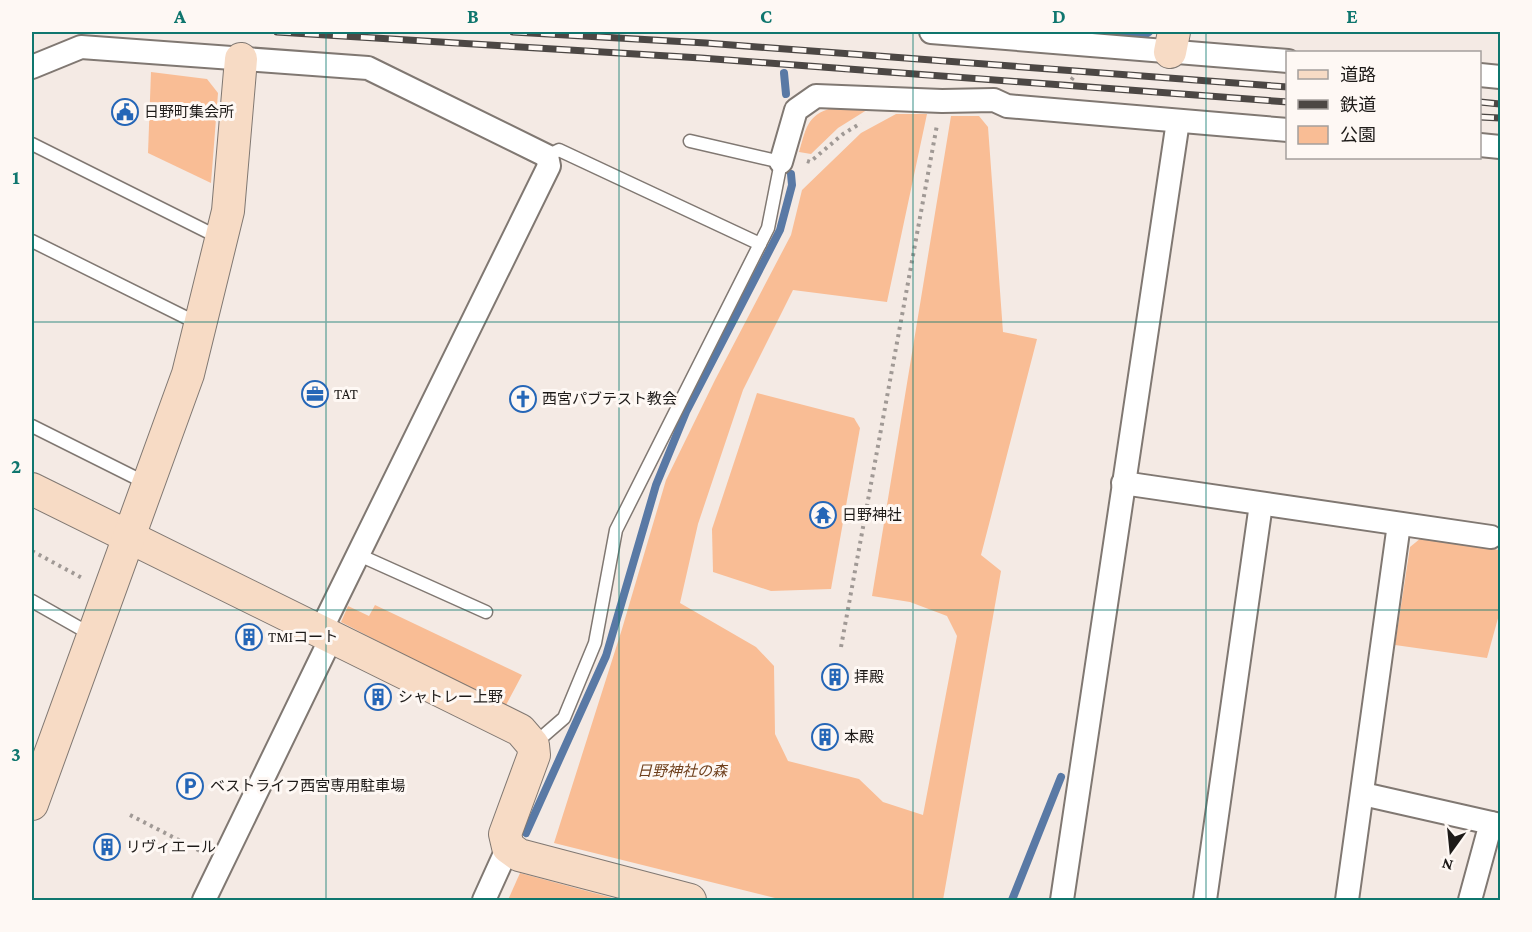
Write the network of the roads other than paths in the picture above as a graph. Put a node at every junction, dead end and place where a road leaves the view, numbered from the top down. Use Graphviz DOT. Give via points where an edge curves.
graph roads {
  1 [pos="931,32"];
  2 [pos="83,39"];
  3 [pos="1172,42"];
  4 [pos="241,58"];
  5 [pos="1286,61"];
  6 [pos="32,67"];
  7 [pos="1481,75"];
  8 [pos="1500,77"];
  9 [pos="1178,121"];
  10 [pos="1286,130"];
  11 [pos="690,141"];
  12 [pos="32,144"];
  13 [pos="1481,145"];
  14 [pos="1500,147"];
  15 [pos="547,156"];
  16 [pos="782,160"];
  17 [pos="221,238"];
  18 [pos="32,241"];
  19 [pos="760,244"];
  20 [pos="200,325"];
  21 [pos="32,426"];
  22 [pos="1123,483"];
  23 [pos="148,484"];
  24 [pos="32,489"];
  25 [pos="1261,504"];
  26 [pos="1400,524"];
  27 [pos="129,537"];
  28 [pos="1491,537"];
  29 [pos="358,555"];
  30 [pos="32,601"];
  31 [pos="486,612"];
  32 [pos="326,633"];
  33 [pos="93,635"];
  34 [pos="533,745"];
  35 [pos="1364,794"];
  36 [pos="32,804"];
  37 [pos="1496,824"];
  38 [pos="508,848"];
  39 [pos="204,900"];
  40 [pos="484,900"];
  41 [pos="690,900"];
  42 [pos="1062,900"];
  43 [pos="1205,900"];
  44 [pos="1347,900"];
  45 [pos="1470,900"];
  1 -- 3 [label="street" via="1092,45"];
  2 -- 4 [label="street"];
  2 -- 6 [label="street"];
  3 -- 5 [label="street"];
  4 -- 15 [label="street" via="368,68"];
  4 -- 17 [label="street" via="228,211"];
  7 -- 8 [label="street"];
  9 -- 10 [label="street"];
  9 -- 16 [label="street" via="1007,106 994,100 816,96 796,110"];
  9 -- 22 [label="street"];
  11 -- 16 [label="lane"];
  12 -- 17 [label="lane"];
  13 -- 14 [label="street"];
  15 -- 19 [label="lane" via="559,150"];
  15 -- 29 [label="street" via="549,166"];
  16 -- 19 [label="lane" via="768,228"];
  17 -- 20 [label="street"];
  18 -- 20 [label="lane"];
  19 -- 34 [label="lane" via="616,530 595,642 564,718"];
  20 -- 23 [label="street" via="188,374"];
  21 -- 23 [label="lane"];
  22 -- 25 [label="street"];
  22 -- 42 [label="street"];
  23 -- 27 [label="street"];
  24 -- 27 [label="street"];
  25 -- 26 [label="street"];
  25 -- 43 [label="street"];
  26 -- 28 [label="street"];
  26 -- 35 [label="street"];
  27 -- 32 [label="street"];
  27 -- 33 [label="street"];
  29 -- 31 [label="lane"];
  29 -- 32 [label="street"];
  30 -- 33 [label="lane"];
  32 -- 34 [label="street" via="520,730"];
  32 -- 39 [label="street"];
  33 -- 36 [label="street"];
  34 -- 38 [label="street" via="532,763 505,834"];
  35 -- 37 [label="street"];
  35 -- 44 [label="street"];
  37 -- 45 [label="street"];
  38 -- 40 [label="street"];
  38 -- 41 [label="street" via="519,855"];
}
